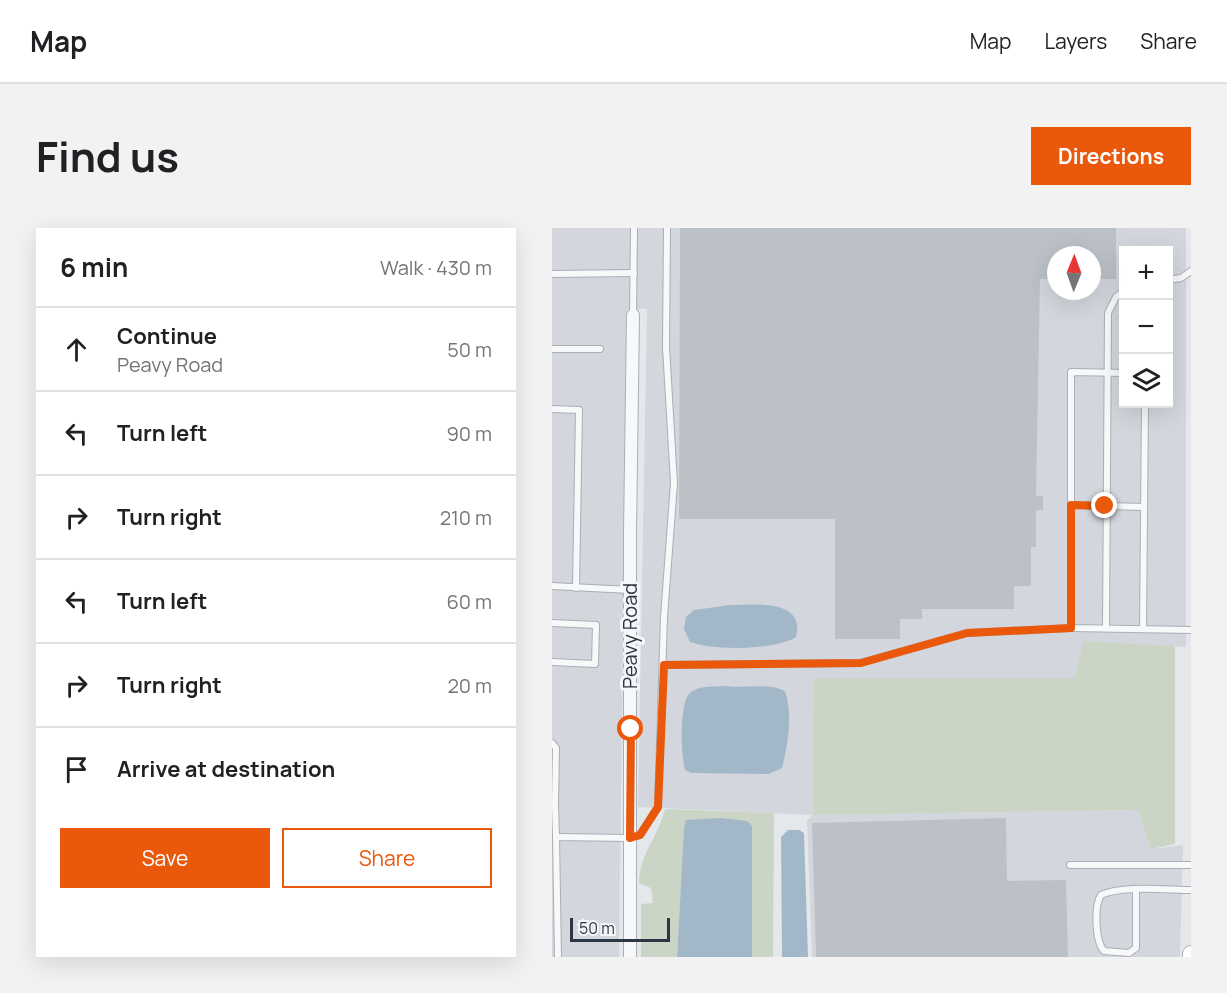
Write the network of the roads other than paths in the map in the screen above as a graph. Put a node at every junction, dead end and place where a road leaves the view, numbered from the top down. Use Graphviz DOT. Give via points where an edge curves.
graph roads {
  1 [pos="634,228"];
  2 [pos="667,228"];
  3 [pos="1191,271"];
  4 [pos="634,273"];
  5 [pos="552,274"];
  6 [pos="1173,279"];
  7 [pos="1119,295"];
  8 [pos="633,315"];
  9 [pos="552,349"];
  10 [pos="600,350"];
  11 [pos="1106,372"];
  12 [pos="1119,373"];
  13 [pos="1145,408"];
  14 [pos="552,409"];
  15 [pos="1071,505"];
  16 [pos="1105,506"];
  17 [pos="1144,507"];
  18 [pos="552,586"];
  19 [pos="576,588"];
  20 [pos="630,590"];
  21 [pos="552,623"];
  22 [pos="1071,628"];
  23 [pos="1106,628"];
  24 [pos="1143,629"];
  25 [pos="1191,630"];
  26 [pos="552,662"];
  27 [pos="664,665"];
  28 [pos="552,743"];
  29 [pos="554,804"];
  30 [pos="556,837"];
  31 [pos="630,838"];
  32 [pos="1070,865"];
  33 [pos="1191,865"];
  34 [pos="1191,890"];
  35 [pos="1136,891"];
  36 [pos="558,957"];
  37 [pos="630,957"];
  1 -- 4 [label="lane"];
  2 -- 27 [label="lane" via="666,347 674,483"];
  3 -- 6 [label="lane"];
  4 -- 5 [label="lane"];
  4 -- 8 [label="lane"];
  7 -- 11 [label="lane" via="1108,313"];
  8 -- 20 [label="street, Peavy Road"];
  9 -- 10 [label="lane"];
  11 -- 12 [label="lane"];
  11 -- 15 [label="lane" via="1071,372"];
  11 -- 16 [label="lane"];
  13 -- 17 [label="lane"];
  14 -- 19 [label="lane" via="579,410"];
  15 -- 16 [label="lane"];
  15 -- 22 [label="lane"];
  16 -- 17 [label="lane"];
  16 -- 23 [label="lane"];
  17 -- 24 [label="lane"];
  18 -- 19 [label="lane"];
  19 -- 20 [label="lane"];
  20 -- 31 [label="street, Peavy Road"];
  21 -- 26 [label="lane" via="596,625 595,664"];
  22 -- 23 [label="lane"];
  22 -- 27 [label="lane" via="967,633 861,663"];
  23 -- 24 [label="lane"];
  24 -- 25 [label="lane"];
  27 -- 31 [label="lane" via="658,807 640,835"];
  28 -- 29 [label="lane" via="556,748"];
  29 -- 30 [label="lane"];
  30 -- 31 [label="lane"];
  30 -- 36 [label="lane"];
  31 -- 37 [label="street, Peavy Road"];
  32 -- 33 [label="lane"];
  34 -- 35 [label="lane"];
  35 -- 35 [label="lane" via="1107,892 1099,898 1099,942 1104,951 1130,952 1136,948"];
}
